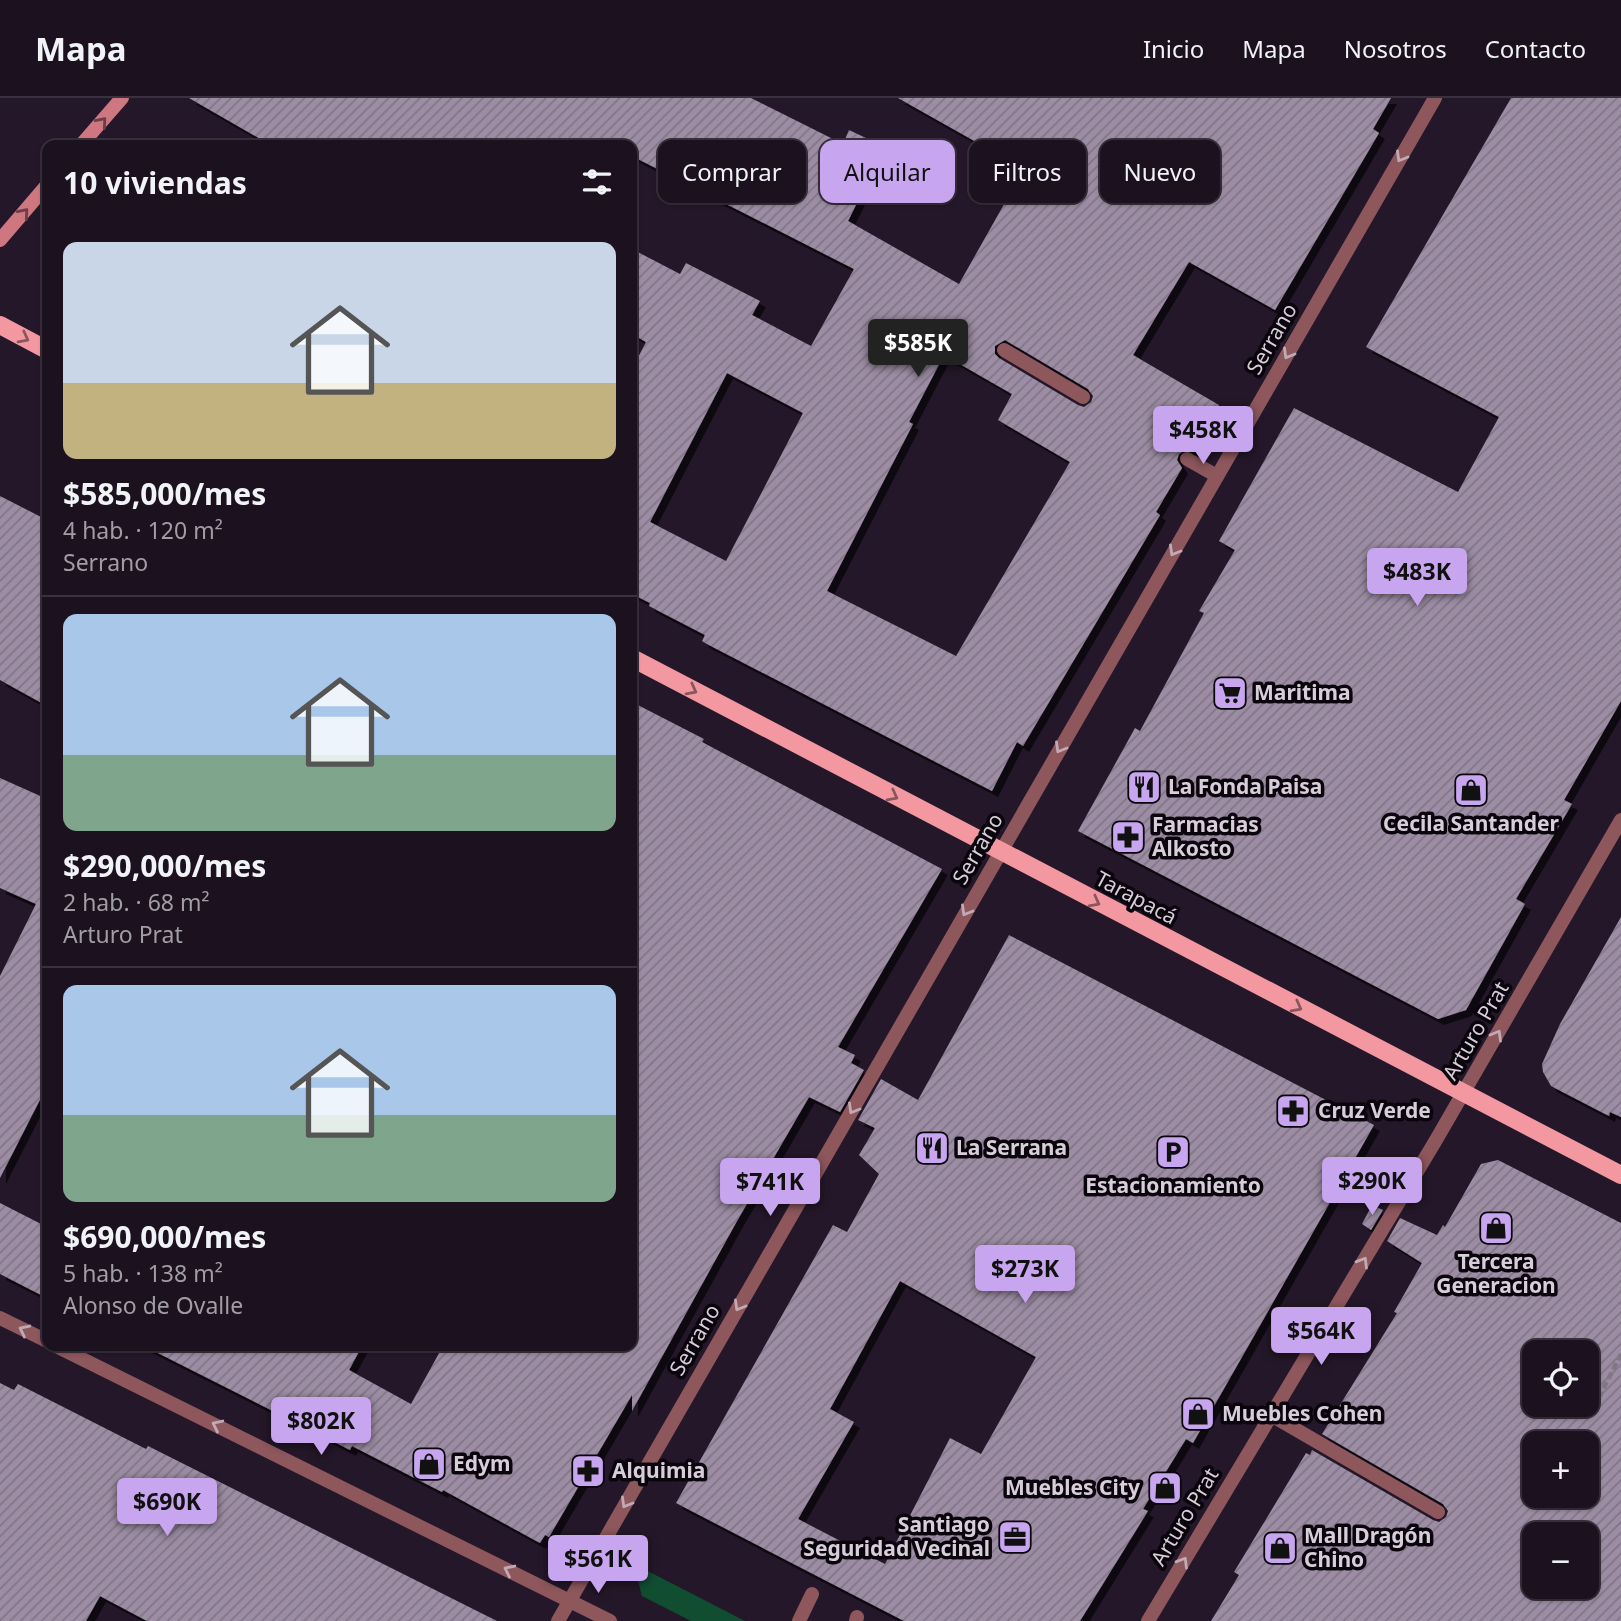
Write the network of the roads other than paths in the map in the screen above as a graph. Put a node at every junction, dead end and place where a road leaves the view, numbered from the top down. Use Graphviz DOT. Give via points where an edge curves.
graph roads {
  1 [pos="122,98"];
  2 [pos="1435,98"];
  3 [pos="85,140"];
  4 [pos="42,191"];
  5 [pos="0,240"];
  6 [pos="0,325"];
  7 [pos="42,347"];
  8 [pos="1004,350"];
  9 [pos="1083,397"];
  10 [pos="1187,459"];
  11 [pos="1217,476"];
  12 [pos="637,661"];
  13 [pos="1621,820"];
  14 [pos="1000,852"];
  15 [pos="1463,1094"];
  16 [pos="1621,1175"];
  17 [pos="0,1318"];
  18 [pos="42,1339"];
  19 [pos="66,1351"];
  20 [pos="1271,1415"];
  21 [pos="1438,1513"];
  22 [pos="813,1594"];
  23 [pos="570,1600"];
  24 [pos="558,1621"];
  25 [pos="610,1621"];
  26 [pos="799,1621"];
  27 [pos="1148,1621"];
  3 -- 1 [label="main road, one-way"];
  2 -- 11 [label="street, Serrano, one-way"];
  5 -- 4 [label="main road, one-way"];
  6 -- 7 [label="main road, one-way"];
  8 -- 9 [label="street"];
  10 -- 11 [label="street"];
  11 -- 14 [label="street, Serrano, one-way"];
  12 -- 14 [label="main road, Tarapacá, one-way"];
  15 -- 13 [label="street, Arturo Prat, one-way"];
  14 -- 15 [label="main road, Tarapacá, one-way"];
  14 -- 23 [label="street, Serrano, one-way"];
  15 -- 16 [label="main road, Tarapacá"];
  20 -- 15 [label="street, Arturo Prat, one-way"];
  18 -- 17 [label="street, one-way"];
  23 -- 19 [label="street, one-way"];
  20 -- 21 [label="street"];
  27 -- 20 [label="street, Arturo Prat, one-way"];
  22 -- 26 [label="street"];
  23 -- 24 [label="street, Serrano"];
  23 -- 25 [label="street"];
}
